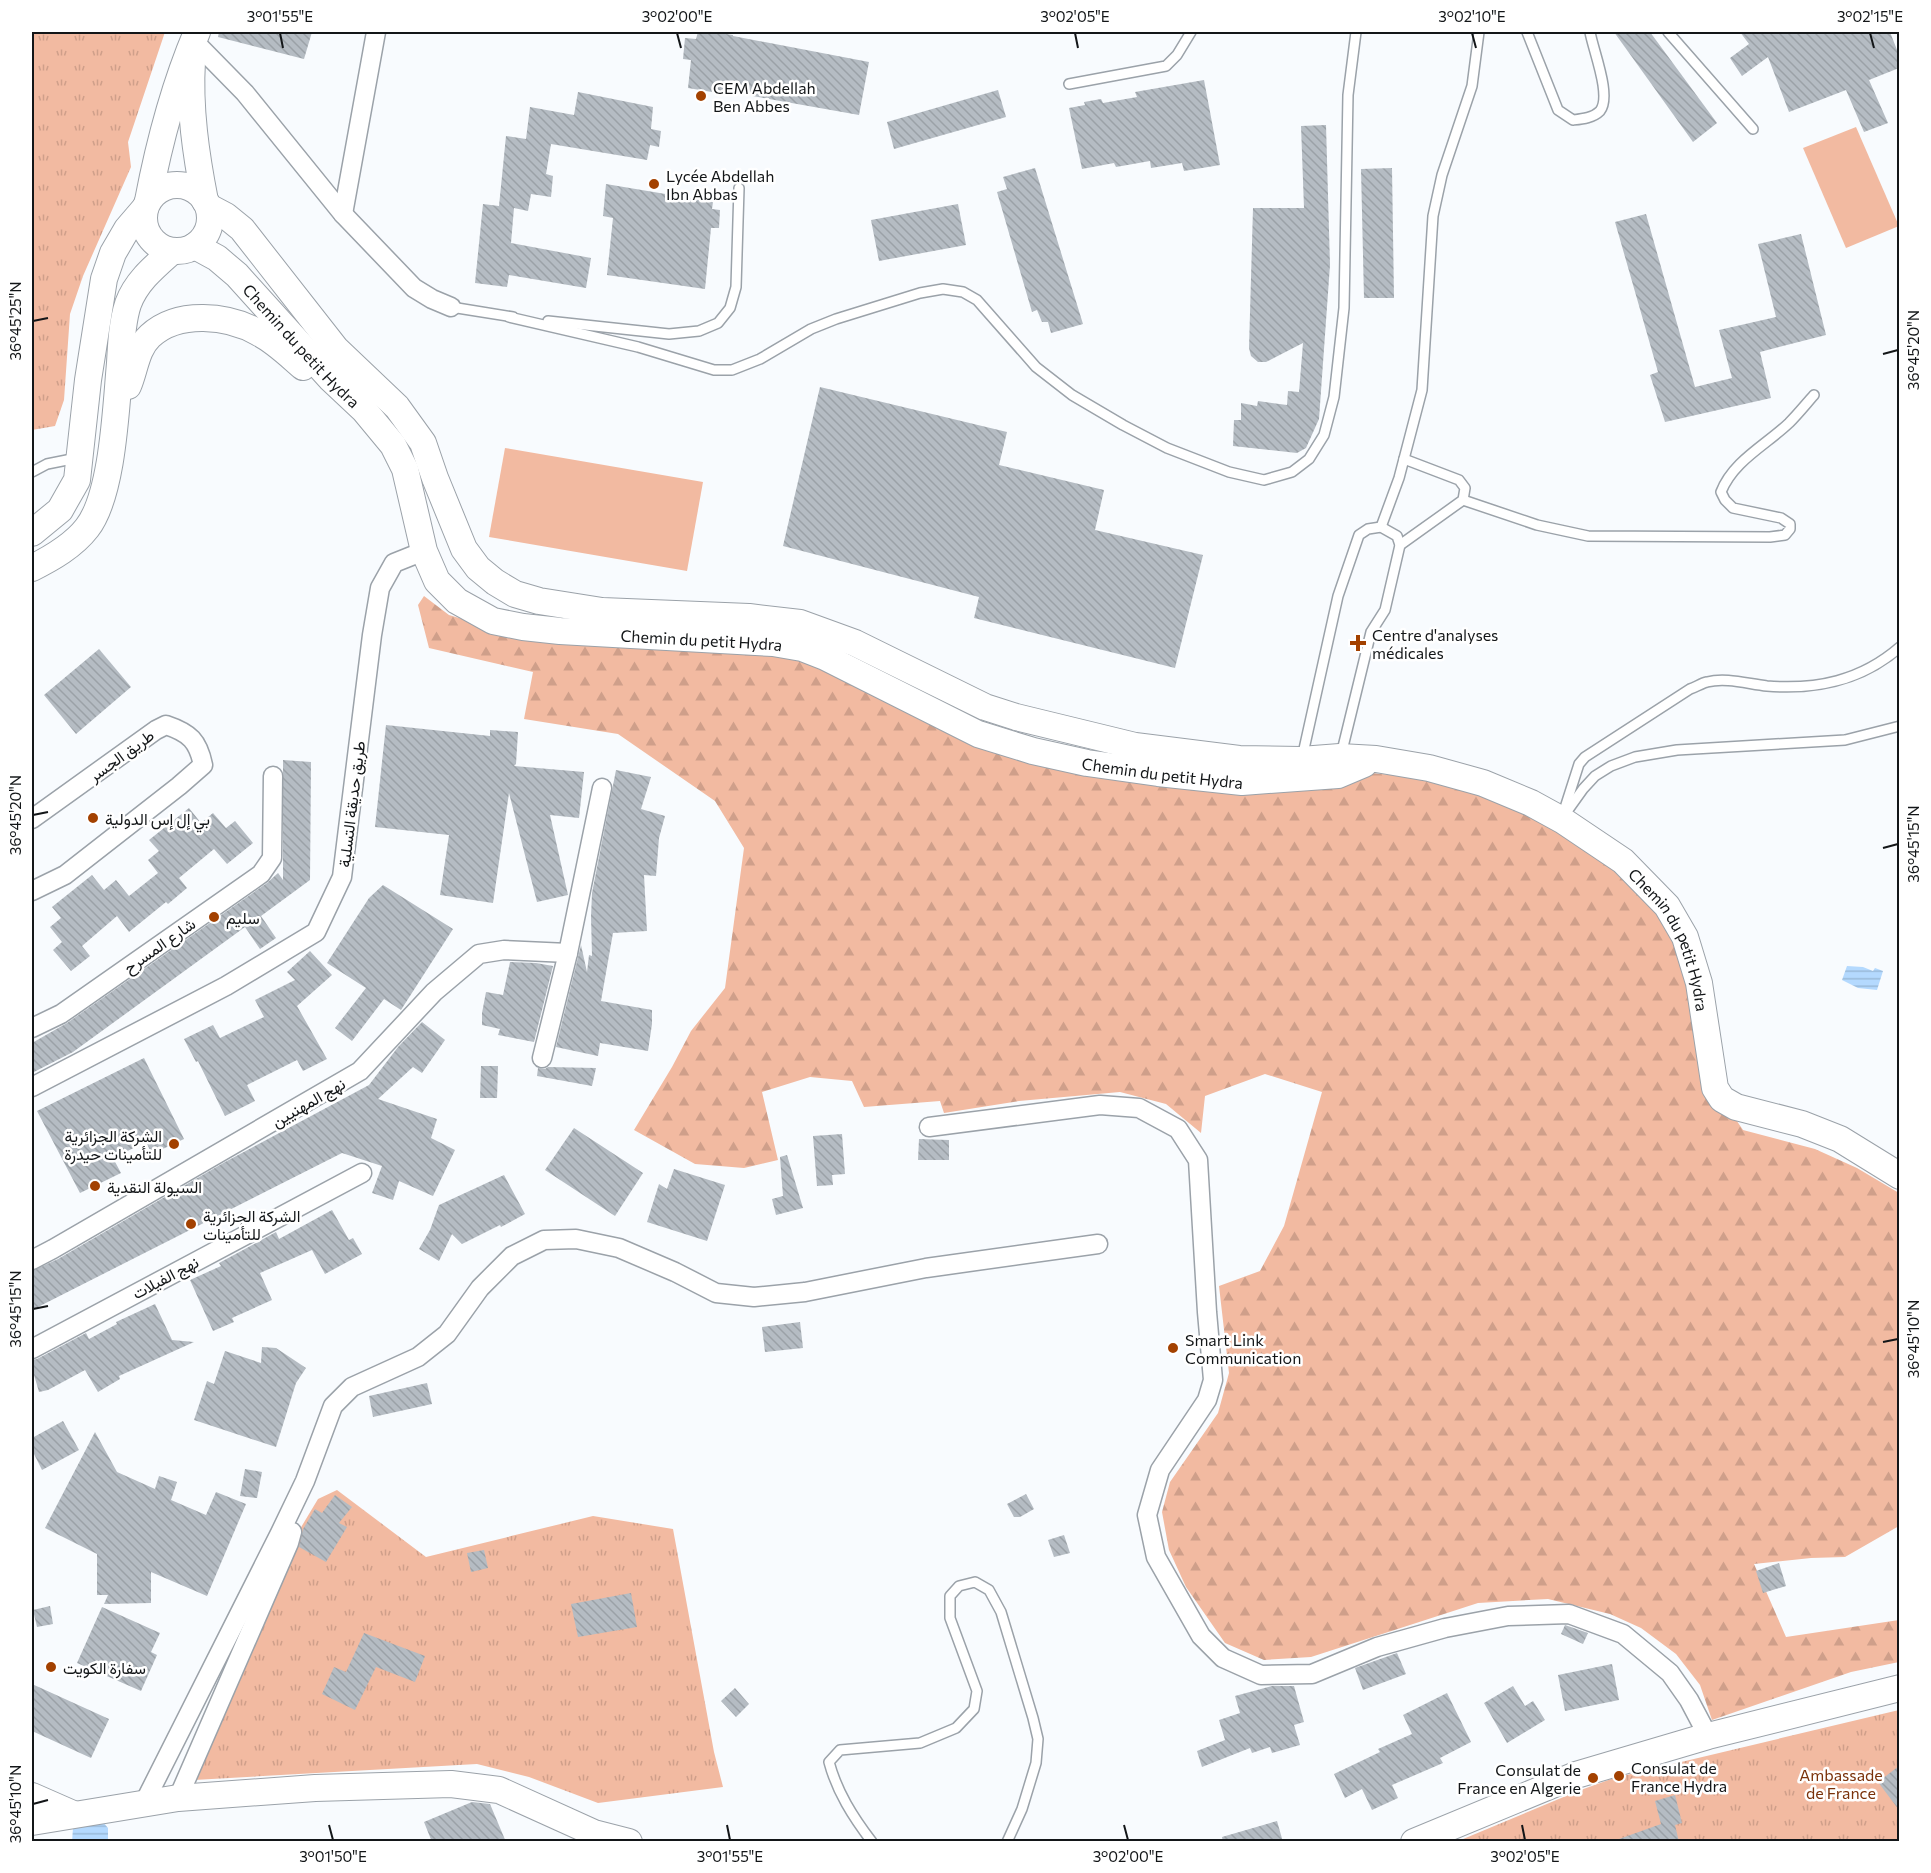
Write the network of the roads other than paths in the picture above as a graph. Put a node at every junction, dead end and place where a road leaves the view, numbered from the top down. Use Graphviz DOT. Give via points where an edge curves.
graph roads {
  1 [pos="376,32"];
  2 [pos="1191,32"];
  3 [pos="1356,32"];
  4 [pos="1479,32"];
  5 [pos="1527,32"];
  6 [pos="1590,32"];
  7 [pos="1668,32"];
  8 [pos="195,36"];
  9 [pos="1069,84"];
  10 [pos="1753,129"];
  11 [pos="739,188"];
  12 [pos="146,204"];
  13 [pos="207,204"];
  14 [pos="343,214"];
  15 [pos="183,249"];
  16 [pos="451,307"];
  17 [pos="509,317"];
  18 [pos="332,379"];
  19 [pos="1814,395"];
  20 [pos="116,404"];
  21 [pos="80,457"];
  22 [pos="1404,459"];
  23 [pos="32,472"];
  24 [pos="1463,500"];
  25 [pos="1381,527"];
  26 [pos="32,533"];
  27 [pos="1400,545"];
  28 [pos="424,551"];
  29 [pos="32,568"];
  30 [pos="1899,647"];
  31 [pos="1899,726"];
  32 [pos="1339,766"];
  33 [pos="1299,770"];
  34 [pos="273,776"];
  35 [pos="602,788"];
  36 [pos="32,819"];
  37 [pos="1562,820"];
  38 [pos="32,891"];
  39 [pos="568,953"];
  40 [pos="32,1028"];
  41 [pos="542,1058"];
  42 [pos="32,1087"];
  43 [pos="929,1127"];
  44 [pos="362,1173"];
  45 [pos="1899,1176"];
  46 [pos="1098,1244"];
  47 [pos="32,1260"];
  48 [pos="32,1349"];
  49 [pos="305,1481"];
  50 [pos="1899,1689"];
  51 [pos="1708,1736"];
  52 [pos="178,1798"];
  53 [pos="33,1804"];
  54 [pos="143,1805"];
  55 [pos="629,1842"];
  56 [pos="872,1842"];
  57 [pos="1007,1842"];
  58 [pos="1414,1842"];
  1 -- 14 [label="street"];
  2 -- 9 [label="lane" via="1166,66"];
  3 -- 17 [label="lane" via="1348,95 1344,308 1334,397 1324,435 1309,459 1292,472 1264,480 1229,472 1167,448 1123,424 1072,395 1036,367 977,300 963,292 920,293 836,319 732,370 714,370 638,347"];
  4 -- 22 [label="lane" via="1472,86 1442,175 1433,216 1422,390"];
  5 -- 6 [label="lane" via="1558,110 1573,120 1588,118 1600,110 1605,95"];
  7 -- 10 [label="lane"];
  8 -- 12 [label="main road" via="159,144"];
  8 -- 13 [label="main road" via="192,115"];
  8 -- 14 [label="street"];
  11 -- 17 [label="lane" via="736,287 730,308 718,323 699,331 669,334"];
  12 -- 13 [label="main road" via="155,192 177,185 198,192"];
  12 -- 15 [label="main road" via="143,222 148,236 158,246"];
  12 -- 21 [label="main road" via="113,253 104,279"];
  13 -- 15 [label="main road" via="211,218 204,239"];
  13 -- 33 [label="main road, Chemin du petit Hydra" via="242,229 336,349 397,407 423,442 464,549 478,568 515,594 602,611 749,616 800,623 1016,717 1135,746"];
  14 -- 16 [label="street" via="414,288"];
  15 -- 18 [label="main road, Chemin du petit Hydra" via="228,266"];
  15 -- 20 [label="main road" via="146,274 128,304"];
  16 -- 17 [label="lane"];
  18 -- 20 [label="main road" via="305,369 260,333 243,325 202,317 180,321 149,336"];
  18 -- 28 [label="main road, Chemin du petit Hydra" via="393,445 405,469"];
  19 -- 24 [label="lane" via="1742,462 1721,492 1733,507 1781,518 1790,524 1785,535 1588,536 1537,525"];
  20 -- 29 [label="main road" via="99,508 72,544"];
  21 -- 23 [label="lane" via="47,464"];
  21 -- 26 [label="main road" via="77,480 60,510"];
  22 -- 24 [label="lane" via="1459,480 1465,488"];
  22 -- 25 [label="lane"];
  24 -- 27 [label="lane"];
  25 -- 27 [label="lane" via="1396,536"];
  25 -- 33 [label="lane" via="1359,535 1338,596"];
  27 -- 32 [label="lane" via="1385,610 1371,632"];
  28 -- 33 [label="main road, Chemin du petit Hydra" via="437,581 457,601 493,621 560,631 774,643 801,648 978,734 1087,763 1242,782"];
  28 -- 42 [label="street, طريق حديقة التسلية" via="394,564 380,588 342,877 316,932 226,986"];
  30 -- 37 [label="lane" via="1858,675 1832,682 1804,687 1708,681 1690,689 1585,757 1579,764"];
  31 -- 37 [label="lane" via="1845,740 1677,750 1635,757 1595,776"];
  32 -- 33 [label="main road, Chemin du petit Hydra"];
  32 -- 37 [label="main road, Chemin du petit Hydra" via="1376,759 1429,768 1483,783"];
  34 -- 40 [label="street, شارع المسرح" via="272,858 261,874 61,1014"];
  35 -- 39 [label="street"];
  36 -- 38 [label="street, طريق الجسر" via="166,725 181,730 199,747 203,765 179,786 65,875"];
  37 -- 45 [label="main road, Chemin du petit Hydra" via="1623,861 1668,906 1685,937 1699,983 1715,1088 1722,1099 1736,1107 1802,1124 1840,1139"];
  39 -- 41 [label="street"];
  39 -- 47 [label="street, نهج المهنيين" via="504,950 479,954 434,992 360,1071"];
  43 -- 51 [label="street" via="1100,1106 1139,1108 1178,1129 1198,1160 1213,1380 1207,1400 1160,1470 1148,1515 1156,1557 1201,1636 1223,1658 1261,1675 1311,1674 1377,1647 1445,1628 1508,1616 1569,1614 1623,1634 1670,1673"];
  44 -- 48 [label="street, نهج الفيلات"];
  46 -- 49 [label="street" via="754,1298 716,1293 619,1248 576,1239 544,1240 512,1256 480,1288 447,1334 418,1357 352,1387 333,1406"];
  49 -- 52 [label="street" via="288,1543"];
  49 -- 54 [label="street"];
  50 -- 51 [label="main road"];
  51 -- 58 [label="main road" via="1576,1775"];
  52 -- 54 [label="main road"];
  52 -- 55 [label="main road" via="451,1784 499,1790 594,1833"];
  53 -- 54 [label="main road" via="73,1814"];
  56 -- 57 [label="lane" via="853,1817 829,1762 840,1750 921,1743 956,1728 974,1708 977,1690 951,1618 950,1596 959,1586 975,1582 989,1590 1001,1612 1038,1739 1036,1763"];
}
